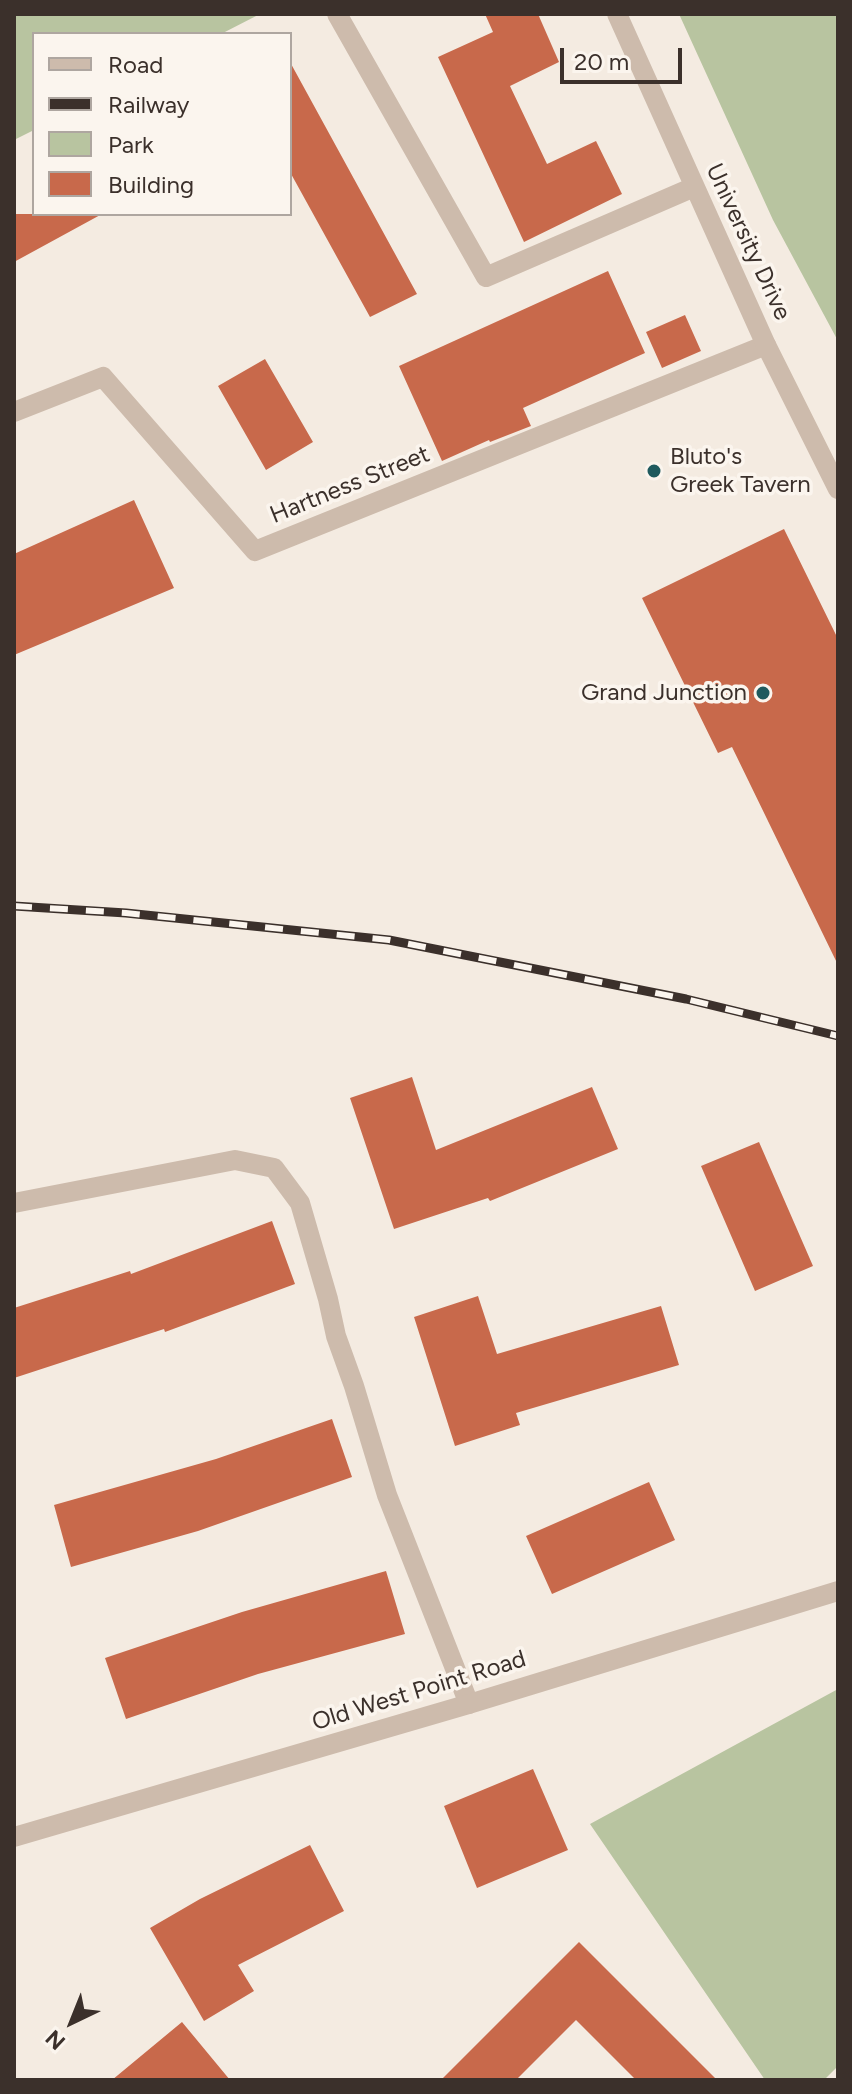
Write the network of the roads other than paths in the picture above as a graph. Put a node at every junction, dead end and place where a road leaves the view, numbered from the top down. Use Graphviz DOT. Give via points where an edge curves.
graph roads {
  1 [pos="337,14"];
  2 [pos="617,14"];
  3 [pos="694,187"];
  4 [pos="766,345"];
  5 [pos="14,412"];
  6 [pos="838,489"];
  7 [pos="14,1203"];
  8 [pos="838,1591"];
  9 [pos="469,1704"];
  10 [pos="14,1837"];
  1 -- 3 [label="street" via="486,277"];
  2 -- 3 [label="street, University Drive"];
  3 -- 4 [label="street, University Drive"];
  4 -- 5 [label="street, Hartness Street" via="255,551 103,377"];
  4 -- 6 [label="street, University Drive"];
  7 -- 9 [label="street" via="235,1160 274,1168 300,1203 387,1495"];
  8 -- 9 [label="street, Old West Point Road"];
  9 -- 10 [label="street, Old West Point Road"];
}
